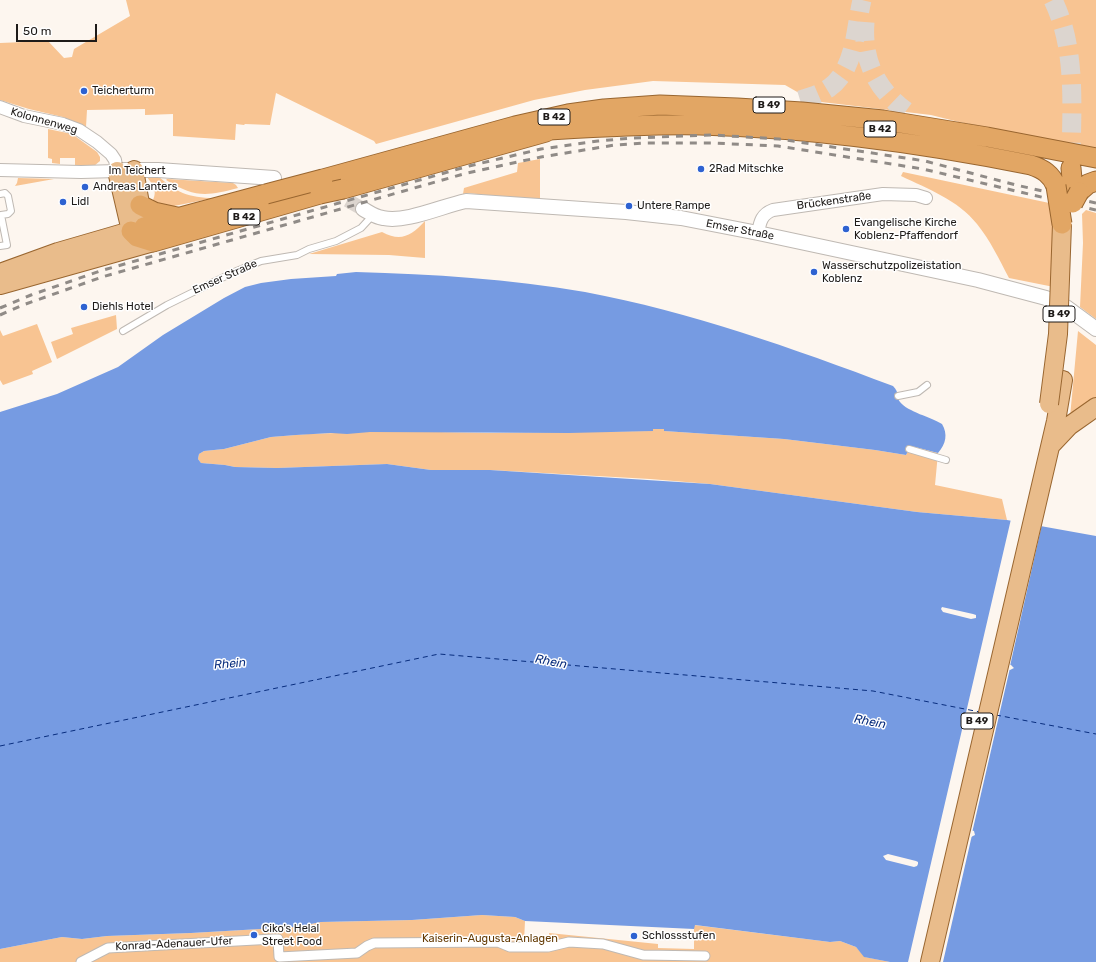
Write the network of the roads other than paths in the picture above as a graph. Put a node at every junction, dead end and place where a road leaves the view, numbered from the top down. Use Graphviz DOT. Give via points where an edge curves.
graph roads {
  1 [pos="800,100"];
  2 [pos="0,107"];
  3 [pos="737,108"];
  4 [pos="906,111"];
  5 [pos="940,128"];
  6 [pos="552,130"];
  7 [pos="1096,158"];
  8 [pos="1096,166"];
  9 [pos="1067,168"];
  10 [pos="0,170"];
  11 [pos="126,170"];
  12 [pos="1096,181"];
  13 [pos="270,186"];
  14 [pos="321,187"];
  15 [pos="1069,192"];
  16 [pos="0,194"];
  17 [pos="926,198"];
  18 [pos="140,204"];
  19 [pos="368,212"];
  20 [pos="179,218"];
  21 [pos="1062,224"];
  22 [pos="758,233"];
  23 [pos="145,237"];
  24 [pos="113,245"];
  25 [pos="0,246"];
  26 [pos="0,273"];
  27 [pos="0,285"];
  28 [pos="1096,329"];
  29 [pos="123,331"];
  30 [pos="927,385"];
  31 [pos="898,396"];
  32 [pos="1096,407"];
  33 [pos="1050,447"];
  34 [pos="909,449"];
  35 [pos="946,460"];
  36 [pos="1037,480"];
  37 [pos="705,956"];
  38 [pos="81,962"];
  39 [pos="921,962"];
  40 [pos="930,962"];
  1 -- 3 [label="highway, B 49"];
  2 -- 11 [label="street, Kolonnenweg" via="24,116 80,130 111,154"];
  3 -- 5 [label="highway, B 42" via="838,115"];
  3 -- 14 [label="highway, B 42" via="639,106 574,113 515,126"];
  4 -- 5 [label="highway"];
  5 -- 7 [label="highway, B 42"];
  6 -- 8 [label="highway, B 42" via="602,119 644,115 751,117 895,131 977,143"];
  6 -- 14 [label="highway, B 42, bridge" via="343,189"];
  6 -- 15 [label="highway" via="632,125 699,125 827,133 925,145 1031,165 1045,171"];
  9 -- 15 [label="highway, B 49"];
  10 -- 11 [label="street, Im Teichert"];
  11 -- 13 [label="street, Im Teichert" via="158,170"];
  11 -- 18 [label="main road"];
  11 -- 23 [label="main road"];
  12 -- 15 [label="highway"];
  13 -- 14 [label="highway, B 42, bridge"];
  13 -- 20 [label="highway, B 42"];
  14 -- 23 [label="highway, B 42"];
  15 -- 21 [label="highway, B 49, bridge"];
  15 -- 33 [label="main road, B 49" via="1071,298 1060,403"];
  16 -- 25 [label="lane" via="5,193 8,196 11,211 1,216 7,245"];
  17 -- 22 [label="street, Brückenstraße" via="916,195 883,194 773,210 762,217"];
  18 -- 20 [label="highway, B 42" via="154,212"];
  18 -- 23 [label="main road"];
  19 -- 22 [label="street, Emser Straße" via="385,219 395,219 466,201 681,218"];
  19 -- 29 [label="lane, Emser Straße" via="361,228 297,255 261,261 232,273 184,296"];
  20 -- 23 [label="highway, B 42"];
  21 -- 36 [label="main road, B 49, bridge" via="1058,334"];
  22 -- 28 [label="street, Emser Straße" via="1046,298 1066,307"];
  23 -- 24 [label="main road, B 42"];
  24 -- 26 [label="main road, B 42" via="58,252"];
  24 -- 27 [label="main road, B 42"];
  30 -- 31 [label="lane" via="918,392"];
  32 -- 33 [label="main road, B 49" via="1069,426"];
  33 -- 36 [label="main road, B 49"];
  34 -- 35 [label="lane"];
  36 -- 39 [label="main road, B 49"];
  36 -- 40 [label="main road, B 49"];
  37 -- 38 [label="street, Konrad-Adenauer-Ufer" via="642,955 603,944 569,942 548,947 510,947 498,942 460,942 374,943 357,953 279,957 278,939 274,939 108,948"];
}
